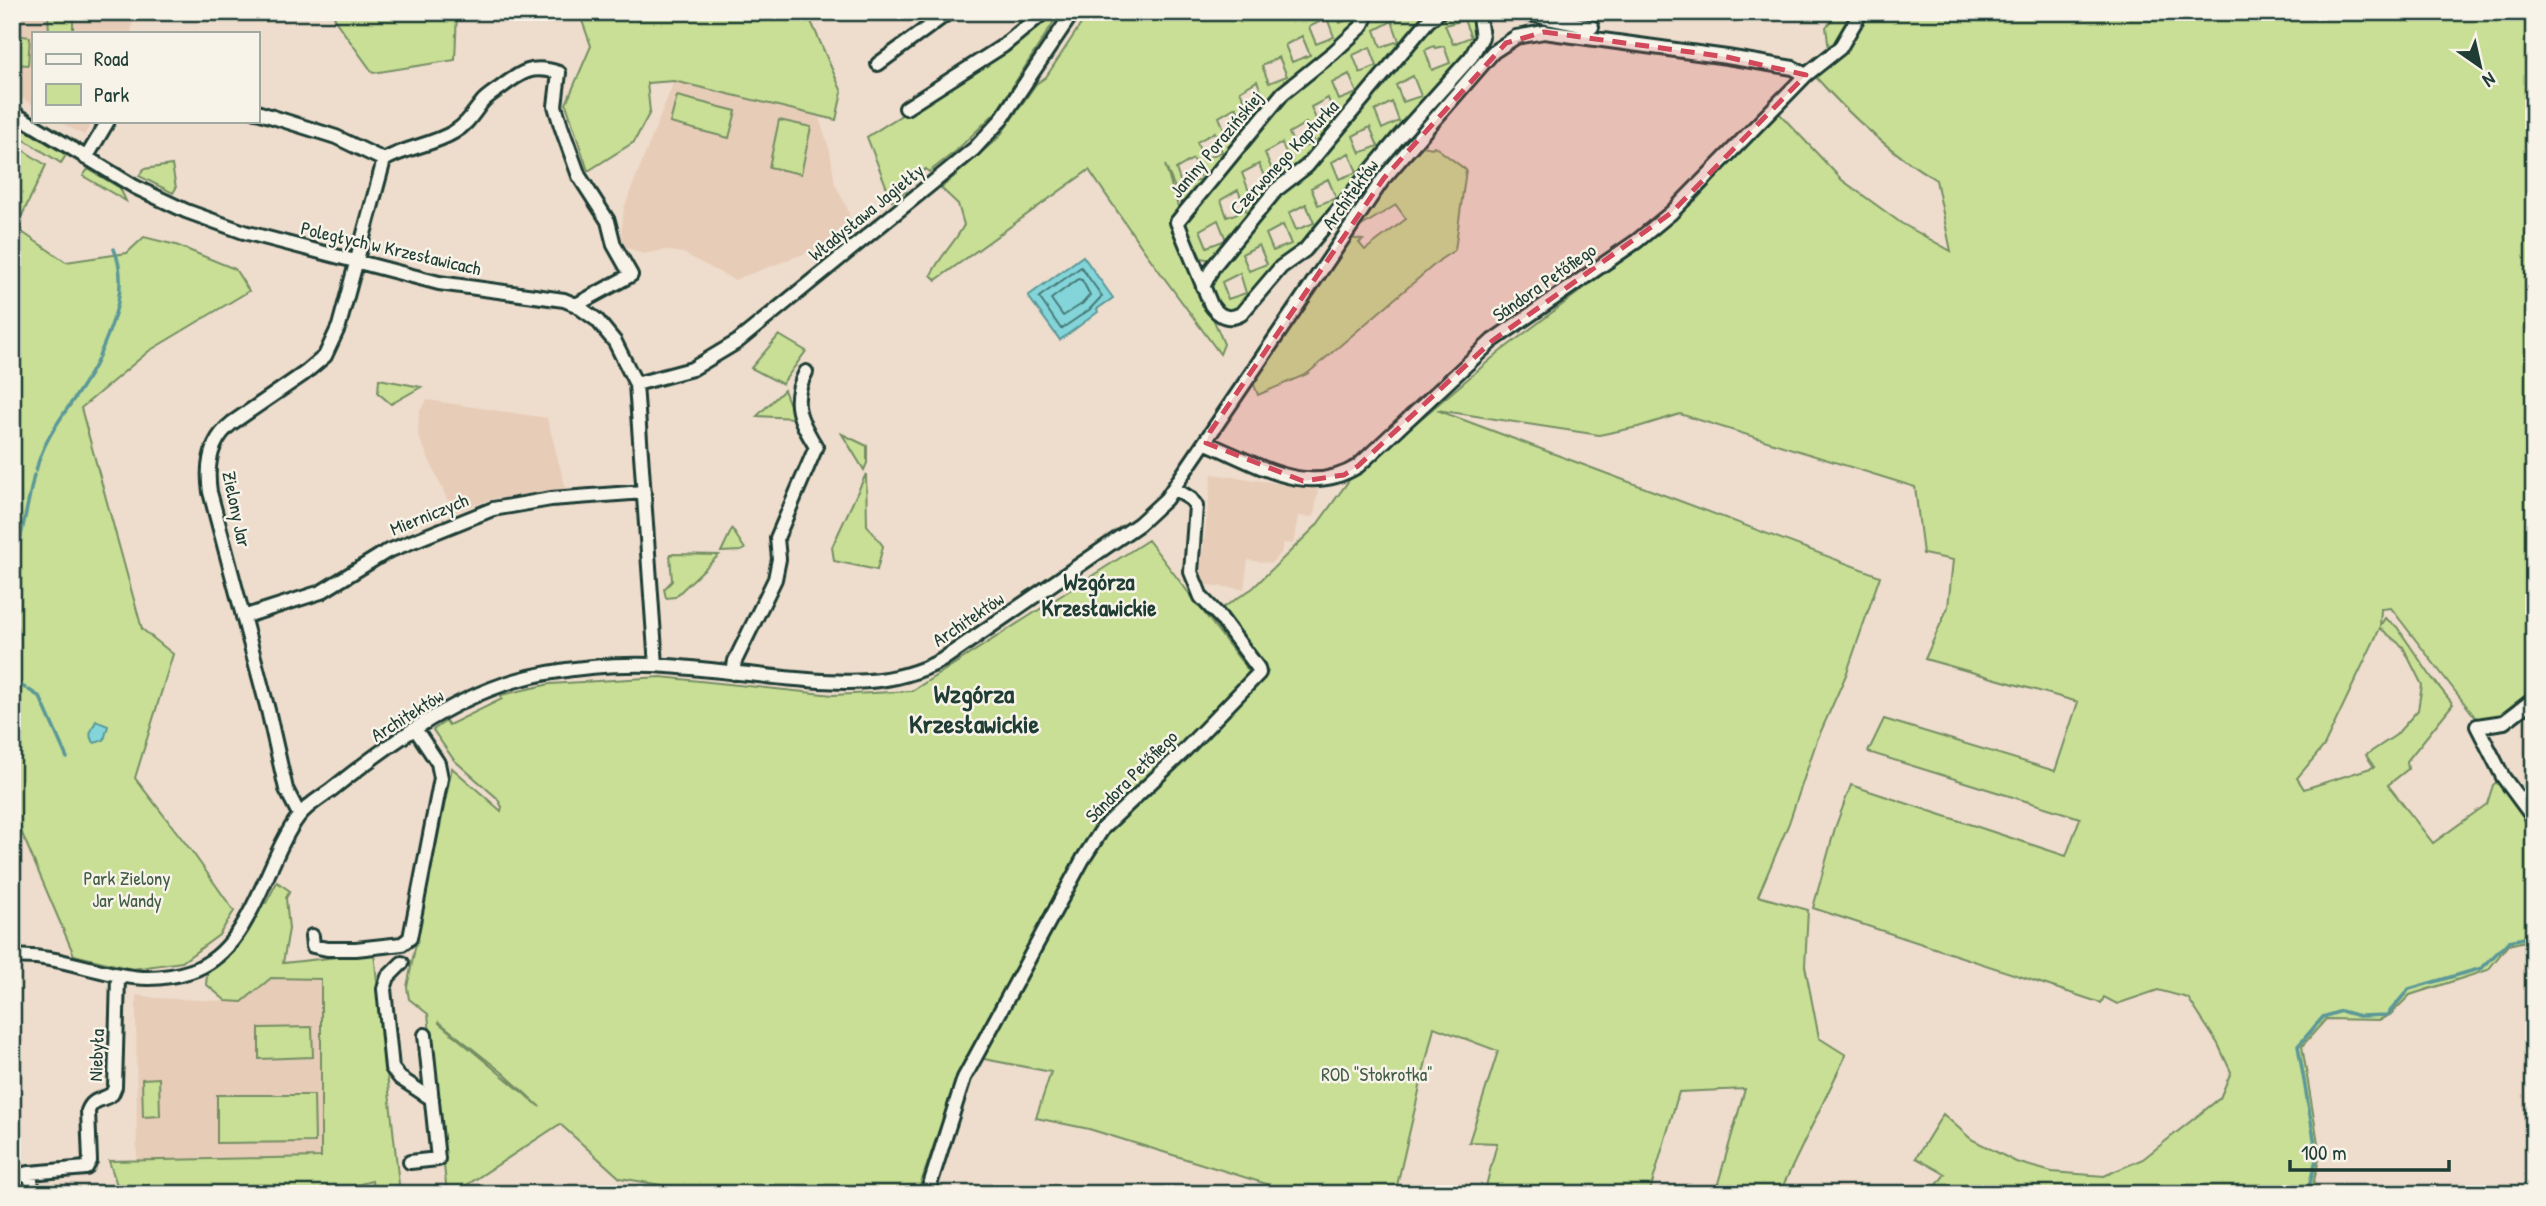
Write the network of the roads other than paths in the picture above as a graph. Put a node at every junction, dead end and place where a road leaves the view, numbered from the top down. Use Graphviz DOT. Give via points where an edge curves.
graph roads {
  1 [pos="949,12"];
  2 [pos="1044,12"];
  3 [pos="1073,12"];
  4 [pos="1368,12"];
  5 [pos="1439,12"];
  6 [pos="1519,12"];
  7 [pos="1861,12"];
  8 [pos="1480,14"];
  9 [pos="1592,27"];
  10 [pos="878,64"];
  11 [pos="1806,75"];
  12 [pos="906,108"];
  13 [pos="12,112"];
  14 [pos="259,113"];
  15 [pos="107,122"];
  16 [pos="86,158"];
  17 [pos="384,160"];
  18 [pos="1193,262"];
  19 [pos="356,263"];
  20 [pos="1213,267"];
  21 [pos="1203,287"];
  22 [pos="576,305"];
  23 [pos="806,372"];
  24 [pos="636,384"];
  25 [pos="1206,443"];
  26 [pos="1175,489"];
  27 [pos="644,492"];
  28 [pos="243,617"];
  29 [pos="656,665"];
  30 [pos="733,673"];
  31 [pos="2534,699"];
  32 [pos="416,730"];
  33 [pos="299,814"];
  34 [pos="2534,819"];
  35 [pos="312,936"];
  36 [pos="12,957"];
  37 [pos="402,963"];
  38 [pos="118,977"];
  39 [pos="425,1035"];
  40 [pos="432,1099"];
  41 [pos="410,1162"];
  42 [pos="30,1173"];
  43 [pos="12,1176"];
  44 [pos="33,1194"];
  45 [pos="927,1194"];
  1 -- 10 [label="street"];
  2 -- 12 [label="street" via="1003,46"];
  3 -- 24 [label="street, Władysława Jagiełły" via="1000,121 974,149 737,342 692,369"];
  4 -- 18 [label="street, Janiny Porazińskiej" via="1361,27 1283,93 1177,222"];
  5 -- 20 [label="street, Czerwonego Kapturka" via="1307,166 1276,190"];
  6 -- 9 [label="street"];
  7 -- 11 [label="street, Sándora Petőfiego" via="1840,48"];
  8 -- 21 [label="street, Janiny Porazińskiej" via="1482,37 1471,57 1305,250 1282,267 1244,311 1233,318 1216,312"];
  11 -- 25 [label="street, Sándora Petőfiego" via="1671,213 1492,341 1344,475 1303,481"];
  11 -- 25 [label="street, Architektów" via="1754,61 1544,32 1524,34 1506,43 1493,52 1384,178"];
  13 -- 16 [label="street, Poległych w Krzesławicach"];
  14 -- 17 [label="street" via="337,137"];
  15 -- 16 [label="street"];
  16 -- 19 [label="street, Poległych w Krzesławicach" via="203,218"];
  17 -- 19 [label="street, Zielony Jar"];
  17 -- 22 [label="street" via="452,134 467,124 484,99 519,74 545,68 559,73 555,106 561,126 579,176 608,221 614,245 631,275"];
  18 -- 20 [label="street"];
  18 -- 21 [label="street, Janiny Porazińskiej"];
  19 -- 22 [label="street, Poległych w Krzesławicach" via="439,283 550,297"];
  19 -- 28 [label="street, Zielony Jar" via="339,326 325,356 232,422 214,442 208,470 210,492"];
  20 -- 21 [label="street, Czerwonego Kapturka"];
  22 -- 24 [label="street, Poległych w Krzesławicach" via="615,341"];
  23 -- 30 [label="street" via="796,390 805,429 816,447 777,538 775,579"];
  24 -- 27 [label="street, Poległych w Krzesławicach"];
  25 -- 26 [label="street, Architektów"];
  26 -- 30 [label="street, Architektów" via="1139,524 919,671 848,684"];
  26 -- 45 [label="street, Sándora Petőfiego" via="1196,506 1191,572 1201,597 1259,673 1103,828 1083,859 964,1079"];
  27 -- 28 [label="street, Mierniczych" via="493,509 386,552 321,592"];
  27 -- 29 [label="street, Poległych w Krzesławicach"];
  28 -- 33 [label="street, Zielony Jar" via="286,789"];
  29 -- 30 [label="street, Architektów"];
  29 -- 32 [label="street, Architektów" via="575,670 517,680 477,695"];
  31 -- 34 [label="street" via="2504,722 2477,726 2503,777"];
  32 -- 33 [label="street, Architektów"];
  32 -- 35 [label="street" via="438,763 441,778 410,938 402,944 327,949 313,946"];
  33 -- 38 [label="street, Architektów" via="246,922 216,957 192,971 166,977"];
  36 -- 38 [label="street, Architektów" via="44,958"];
  37 -- 40 [label="street" via="388,977 384,989 392,1068"];
  38 -- 42 [label="street, Niebyła" via="115,1087 88,1111 90,1161 86,1168"];
  39 -- 40 [label="street"];
  40 -- 41 [label="street" via="438,1159"];
  42 -- 43 [label="street"];
  42 -- 44 [label="street"];
}
